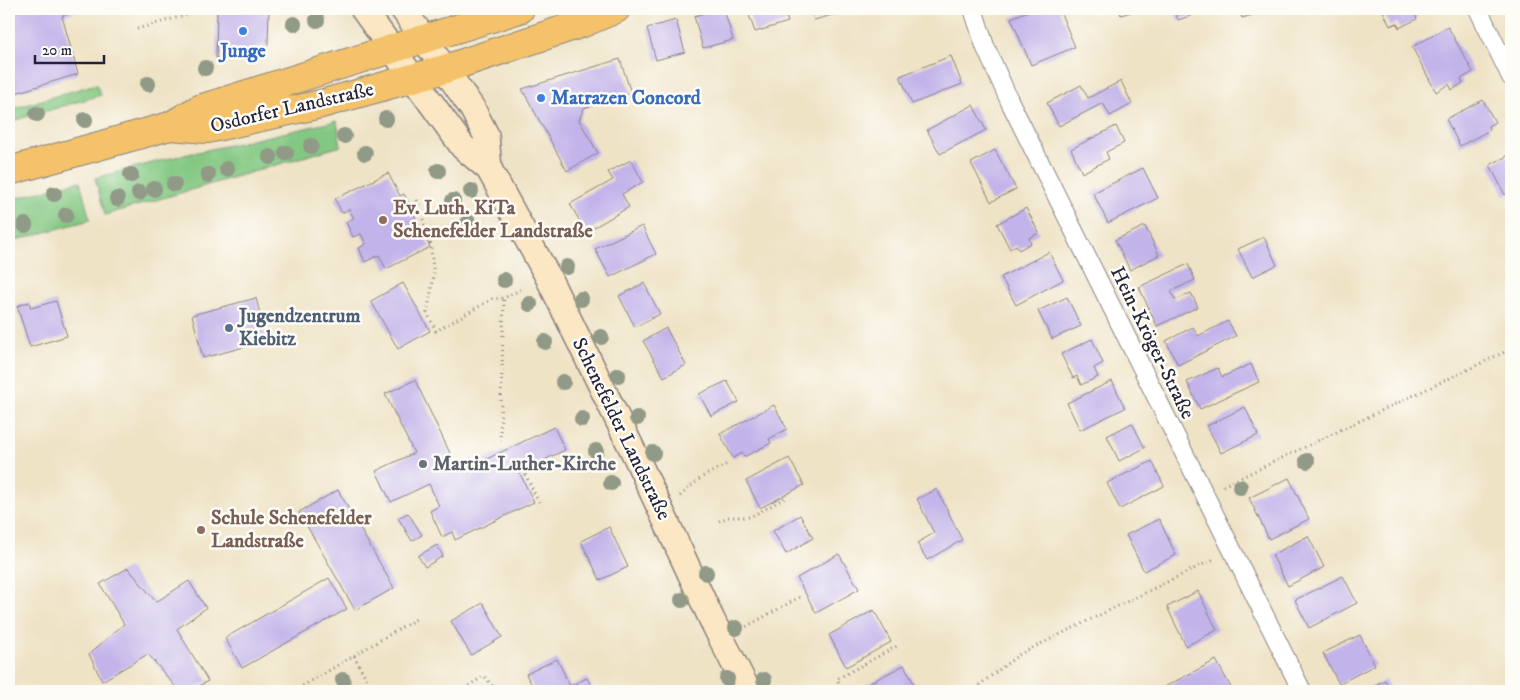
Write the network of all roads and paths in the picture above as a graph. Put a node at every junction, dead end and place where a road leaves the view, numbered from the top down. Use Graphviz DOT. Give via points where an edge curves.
graph roads {
  1 [pos="362,9"];
  2 [pos="403,9"];
  3 [pos="520,9"];
  4 [pos="616,9"];
  5 [pos="974,9"];
  6 [pos="1478,9"];
  7 [pos="186,15"];
  8 [pos="137,29"];
  9 [pos="424,39"];
  10 [pos="392,49"];
  11 [pos="445,69"];
  12 [pos="1511,77"];
  13 [pos="414,78"];
  14 [pos="170,126"];
  15 [pos="489,169"];
  16 [pos="9,171"];
  17 [pos="417,200"];
  18 [pos="524,288"];
  19 [pos="504,298"];
  20 [pos="1511,349"];
  21 [pos="500,441"];
  22 [pos="729,463"];
  23 [pos="523,470"];
  24 [pos="1204,495"];
  25 [pos="680,496"];
  26 [pos="785,498"];
  27 [pos="538,502"];
  28 [pos="719,521"];
  29 [pos="1231,550"];
  30 [pos="800,597"];
  31 [pos="416,619"];
  32 [pos="742,629"];
  33 [pos="899,645"];
  34 [pos="354,656"];
  35 [pos="29,691"];
  36 [pos="116,691"];
  37 [pos="294,691"];
  38 [pos="373,691"];
  39 [pos="460,691"];
  40 [pos="497,691"];
  41 [pos="748,691"];
  42 [pos="844,691"];
  43 [pos="971,691"];
  44 [pos="1302,691"];
  1 -- 10 [label="main road, Schenefelder Landstraße"];
  2 -- 9 [label="main road, Schenefelder Landstraße"];
  3 -- 9 [label="main road, Osdorfer Landstraße"];
  4 -- 11 [label="main road, Osdorfer Landstraße" via="583,24"];
  5 -- 24 [label="street, Hein-Kröger-Straße" via="1010,102"];
  6 -- 12 [label="street"];
  7 -- 8 [label="path"];
  9 -- 10 [label="main road, Osdorfer Landstraße"];
  9 -- 11 [label="main road, Schenefelder Landstraße"];
  10 -- 13 [label="main road, Schenefelder Landstraße"];
  10 -- 14 [label="main road, Osdorfer Landstraße" via="199,109"];
  11 -- 13 [label="main road, Osdorfer Landstraße"];
  11 -- 15 [label="main road, Schenefelder Landstraße" via="486,135"];
  13 -- 14 [label="main road, Osdorfer Landstraße" via="321,104 207,129"];
  13 -- 15 [label="main road, Schenefelder Landstraße" via="463,147"];
  14 -- 16 [label="main road, Osdorfer Landstraße"];
  15 -- 41 [label="main road, Schenefelder Landstraße" via="547,275"];
  17 -- 19 [label="path" via="430,242 434,276 427,313 436,330 492,299"];
  18 -- 19 [label="path"];
  19 -- 21 [label="path"];
  20 -- 24 [label="path"];
  22 -- 25 [label="path" via="702,477"];
  23 -- 27 [label="path"];
  24 -- 29 [label="street, Hein-Kröger-Straße"];
  26 -- 28 [label="path" via="750,517 728,516"];
  29 -- 43 [label="path" via="1020,654"];
  29 -- 44 [label="street, Hein-Kröger-Straße"];
  30 -- 32 [label="path"];
  31 -- 34 [label="path"];
  33 -- 42 [label="path" via="837,679"];
  34 -- 37 [label="path"];
  34 -- 38 [label="path"];
  35 -- 36 [label="path" via="81,685"];
  39 -- 40 [label="path" via="484,676"];
}
